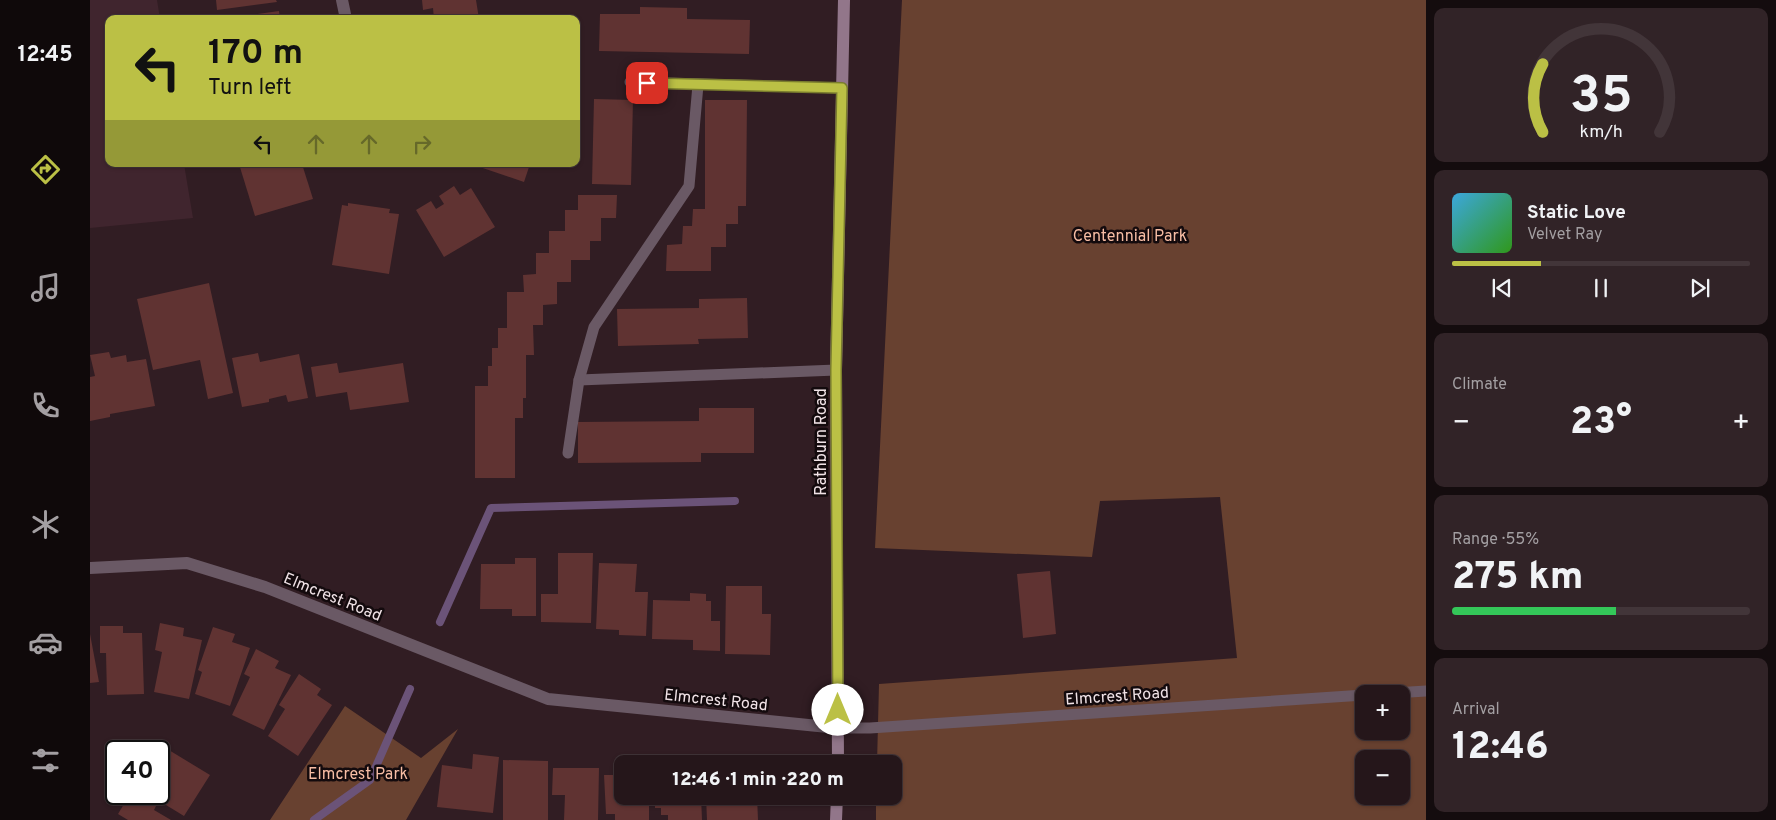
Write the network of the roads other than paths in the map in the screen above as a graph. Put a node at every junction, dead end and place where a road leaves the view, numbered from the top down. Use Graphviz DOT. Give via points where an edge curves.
graph roads {
  1 [pos="342,0"];
  2 [pos="844,0"];
  3 [pos="345,15"];
  4 [pos="630,82"];
  5 [pos="698,85"];
  6 [pos="842,88"];
  7 [pos="836,370"];
  8 [pos="579,380"];
  9 [pos="568,453"];
  10 [pos="90,568"];
  11 [pos="1426,691"];
  12 [pos="1410,692"];
  13 [pos="1355,696"];
  14 [pos="838,728"];
  15 [pos="838,755"];
  16 [pos="837,805"];
  17 [pos="836,820"];
  1 -- 3 [label="street"];
  2 -- 6 [label="street, Rathburn Road"];
  4 -- 5 [label="lane"];
  5 -- 6 [label="lane"];
  5 -- 8 [label="lane" via="689,186 594,328"];
  6 -- 7 [label="street, Rathburn Road"];
  7 -- 8 [label="lane"];
  7 -- 14 [label="street, Rathburn Road"];
  8 -- 9 [label="lane"];
  10 -- 14 [label="street, Elmcrest Road" via="187,563 265,587 548,699"];
  11 -- 12 [label="lane"];
  13 -- 14 [label="lane, Elmcrest Road"];
  14 -- 15 [label="street, Rathburn Road"];
  16 -- 17 [label="street"];
}
